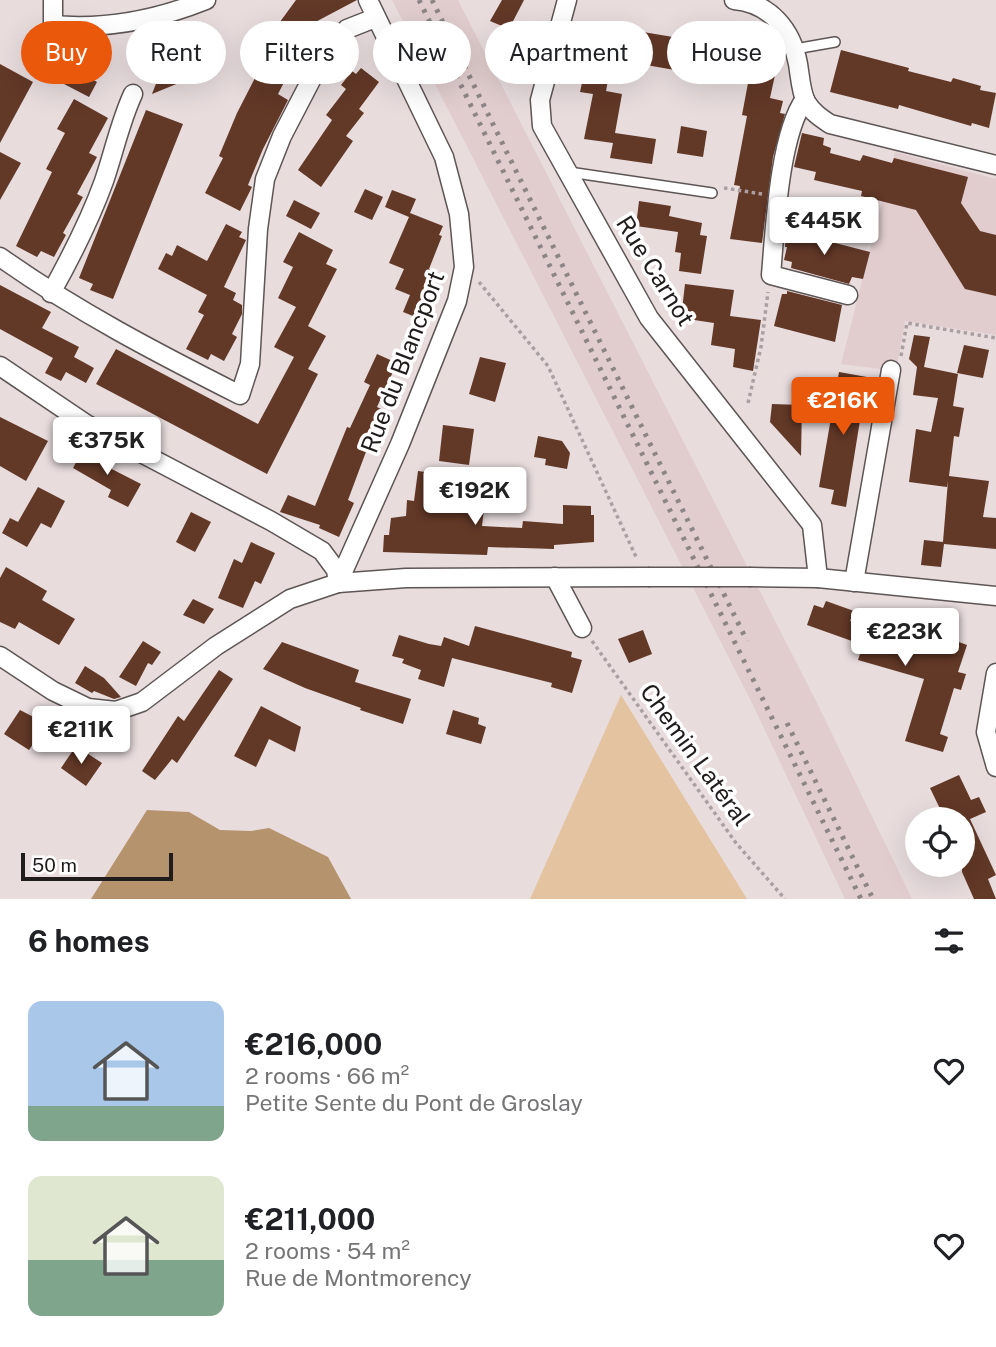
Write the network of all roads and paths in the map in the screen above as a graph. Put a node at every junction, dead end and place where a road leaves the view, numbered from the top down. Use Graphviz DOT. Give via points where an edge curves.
graph roads {
  1 [pos="53,0"];
  2 [pos="206,0"];
  3 [pos="368,0"];
  4 [pos="567,0"];
  5 [pos="734,0"];
  6 [pos="375,18"];
  7 [pos="835,42"];
  8 [pos="796,49"];
  9 [pos="133,94"];
  10 [pos="805,99"];
  11 [pos="996,165"];
  12 [pos="567,172"];
  13 [pos="712,193"];
  14 [pos="778,197"];
  15 [pos="0,257"];
  16 [pos="464,271"];
  17 [pos="771,275"];
  18 [pos="51,293"];
  19 [pos="848,295"];
  20 [pos="996,338"];
  21 [pos="0,366"];
  22 [pos="891,370"];
  23 [pos="748,403"];
  24 [pos="555,577"];
  25 [pos="647,577"];
  26 [pos="818,578"];
  27 [pos="854,582"];
  28 [pos="338,583"];
  29 [pos="996,596"];
  30 [pos="582,628"];
  31 [pos="0,656"];
  32 [pos="996,673"];
  33 [pos="996,767"];
  34 [pos="785,899"];
  1 -- 2 [label="street" via="53,25 85,28 129,24"];
  3 -- 6 [label="street, Rue du Blancport"];
  4 -- 12 [label="street, Rue Carnot" via="540,100 542,126"];
  5 -- 8 [label="street" via="761,7 778,19"];
  6 -- 16 [label="street, Rue du Blancport" via="444,157 459,214"];
  6 -- 18 [label="street" via="347,29 321,59 265,179 250,364 240,395"];
  7 -- 8 [label="lane"];
  8 -- 10 [label="street"];
  9 -- 18 [label="street" via="80,240"];
  10 -- 11 [label="street" via="815,114 830,124"];
  10 -- 14 [label="street" via="794,113"];
  12 -- 13 [label="lane"];
  12 -- 26 [label="street, Rue Carnot" via="649,318 812,525"];
  13 -- 14 [label="path" via="715,186"];
  14 -- 17 [label="street"];
  15 -- 18 [label="street"];
  16 -- 25 [label="path" via="471,272 548,366"];
  16 -- 28 [label="street, Rue du Blancport" via="457,301 400,444"];
  17 -- 19 [label="street"];
  17 -- 23 [label="path"];
  20 -- 22 [label="path" via="907,323 899,371"];
  21 -- 28 [label="street" via="86,424 322,551 336,570"];
  22 -- 27 [label="street"];
  24 -- 25 [label="street"];
  24 -- 28 [label="street"];
  24 -- 30 [label="street"];
  25 -- 26 [label="street, bridge"];
  26 -- 27 [label="street"];
  27 -- 29 [label="street"];
  28 -- 31 [label="street" via="290,599 216,646 142,702 116,711 88,708"];
  30 -- 34 [label="path, Chemin Latéral" via="736,843"];
  32 -- 33 [label="street" via="986,732"];
}
